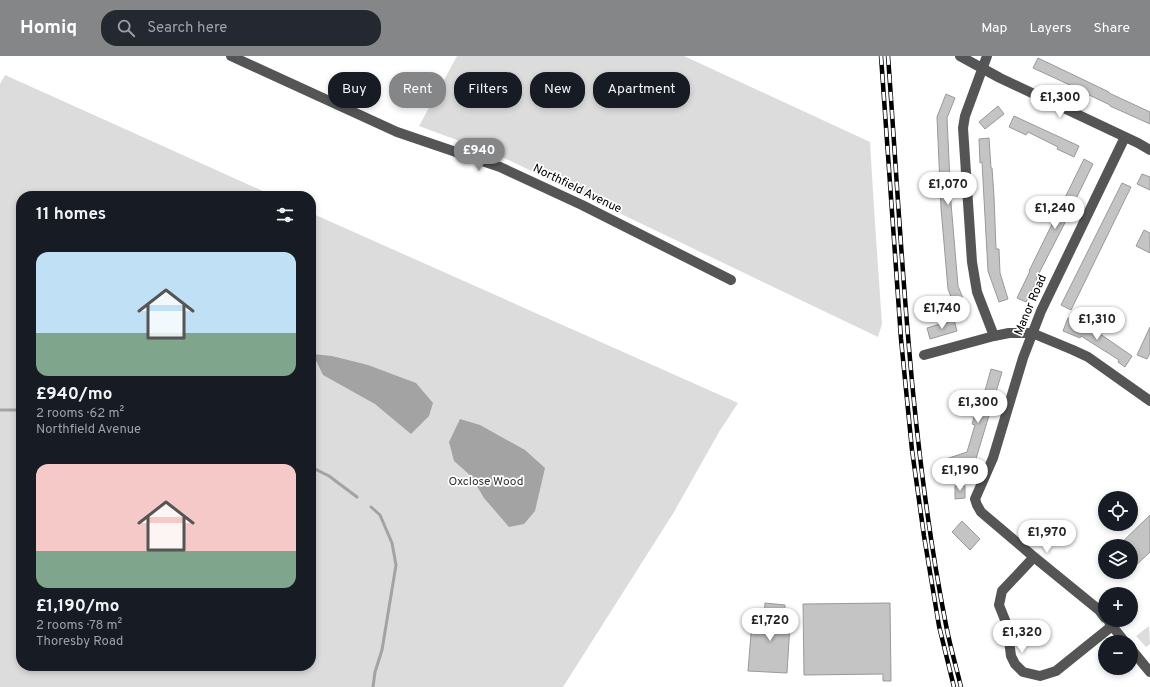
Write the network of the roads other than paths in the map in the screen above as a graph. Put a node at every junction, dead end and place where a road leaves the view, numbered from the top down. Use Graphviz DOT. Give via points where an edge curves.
graph roads {
  1 [pos="231,56"];
  2 [pos="960,56"];
  3 [pos="987,56"];
  4 [pos="983,67"];
  5 [pos="1125,136"];
  6 [pos="1150,150"];
  7 [pos="731,280"];
  8 [pos="1032,333"];
  9 [pos="994,336"];
  10 [pos="924,355"];
  11 [pos="1149,398"];
  12 [pos="1034,557"];
  13 [pos="1098,609"];
  14 [pos="1106,627"];
  15 [pos="1113,627"];
  16 [pos="1119,635"];
  17 [pos="1138,657"];
  18 [pos="1150,672"];
  1 -- 7 [label="street, Northfield Avenue" via="397,132 500,167"];
  2 -- 4 [label="street"];
  3 -- 4 [label="street"];
  4 -- 5 [label="street" via="1007,81"];
  4 -- 9 [label="street" via="963,128 972,262 977,292"];
  5 -- 6 [label="street"];
  5 -- 8 [label="street, Manor Road"];
  8 -- 9 [label="street"];
  8 -- 11 [label="street" via="1074,350"];
  8 -- 12 [label="street, Manor Road" via="994,458 975,499 981,512"];
  9 -- 10 [label="street"];
  12 -- 13 [label="street"];
  12 -- 14 [label="street" via="1002,591 999,605 1007,624 1011,656 1023,672 1040,676 1056,671"];
  15 -- 16 [label="street"];
  17 -- 18 [label="street"];
}
